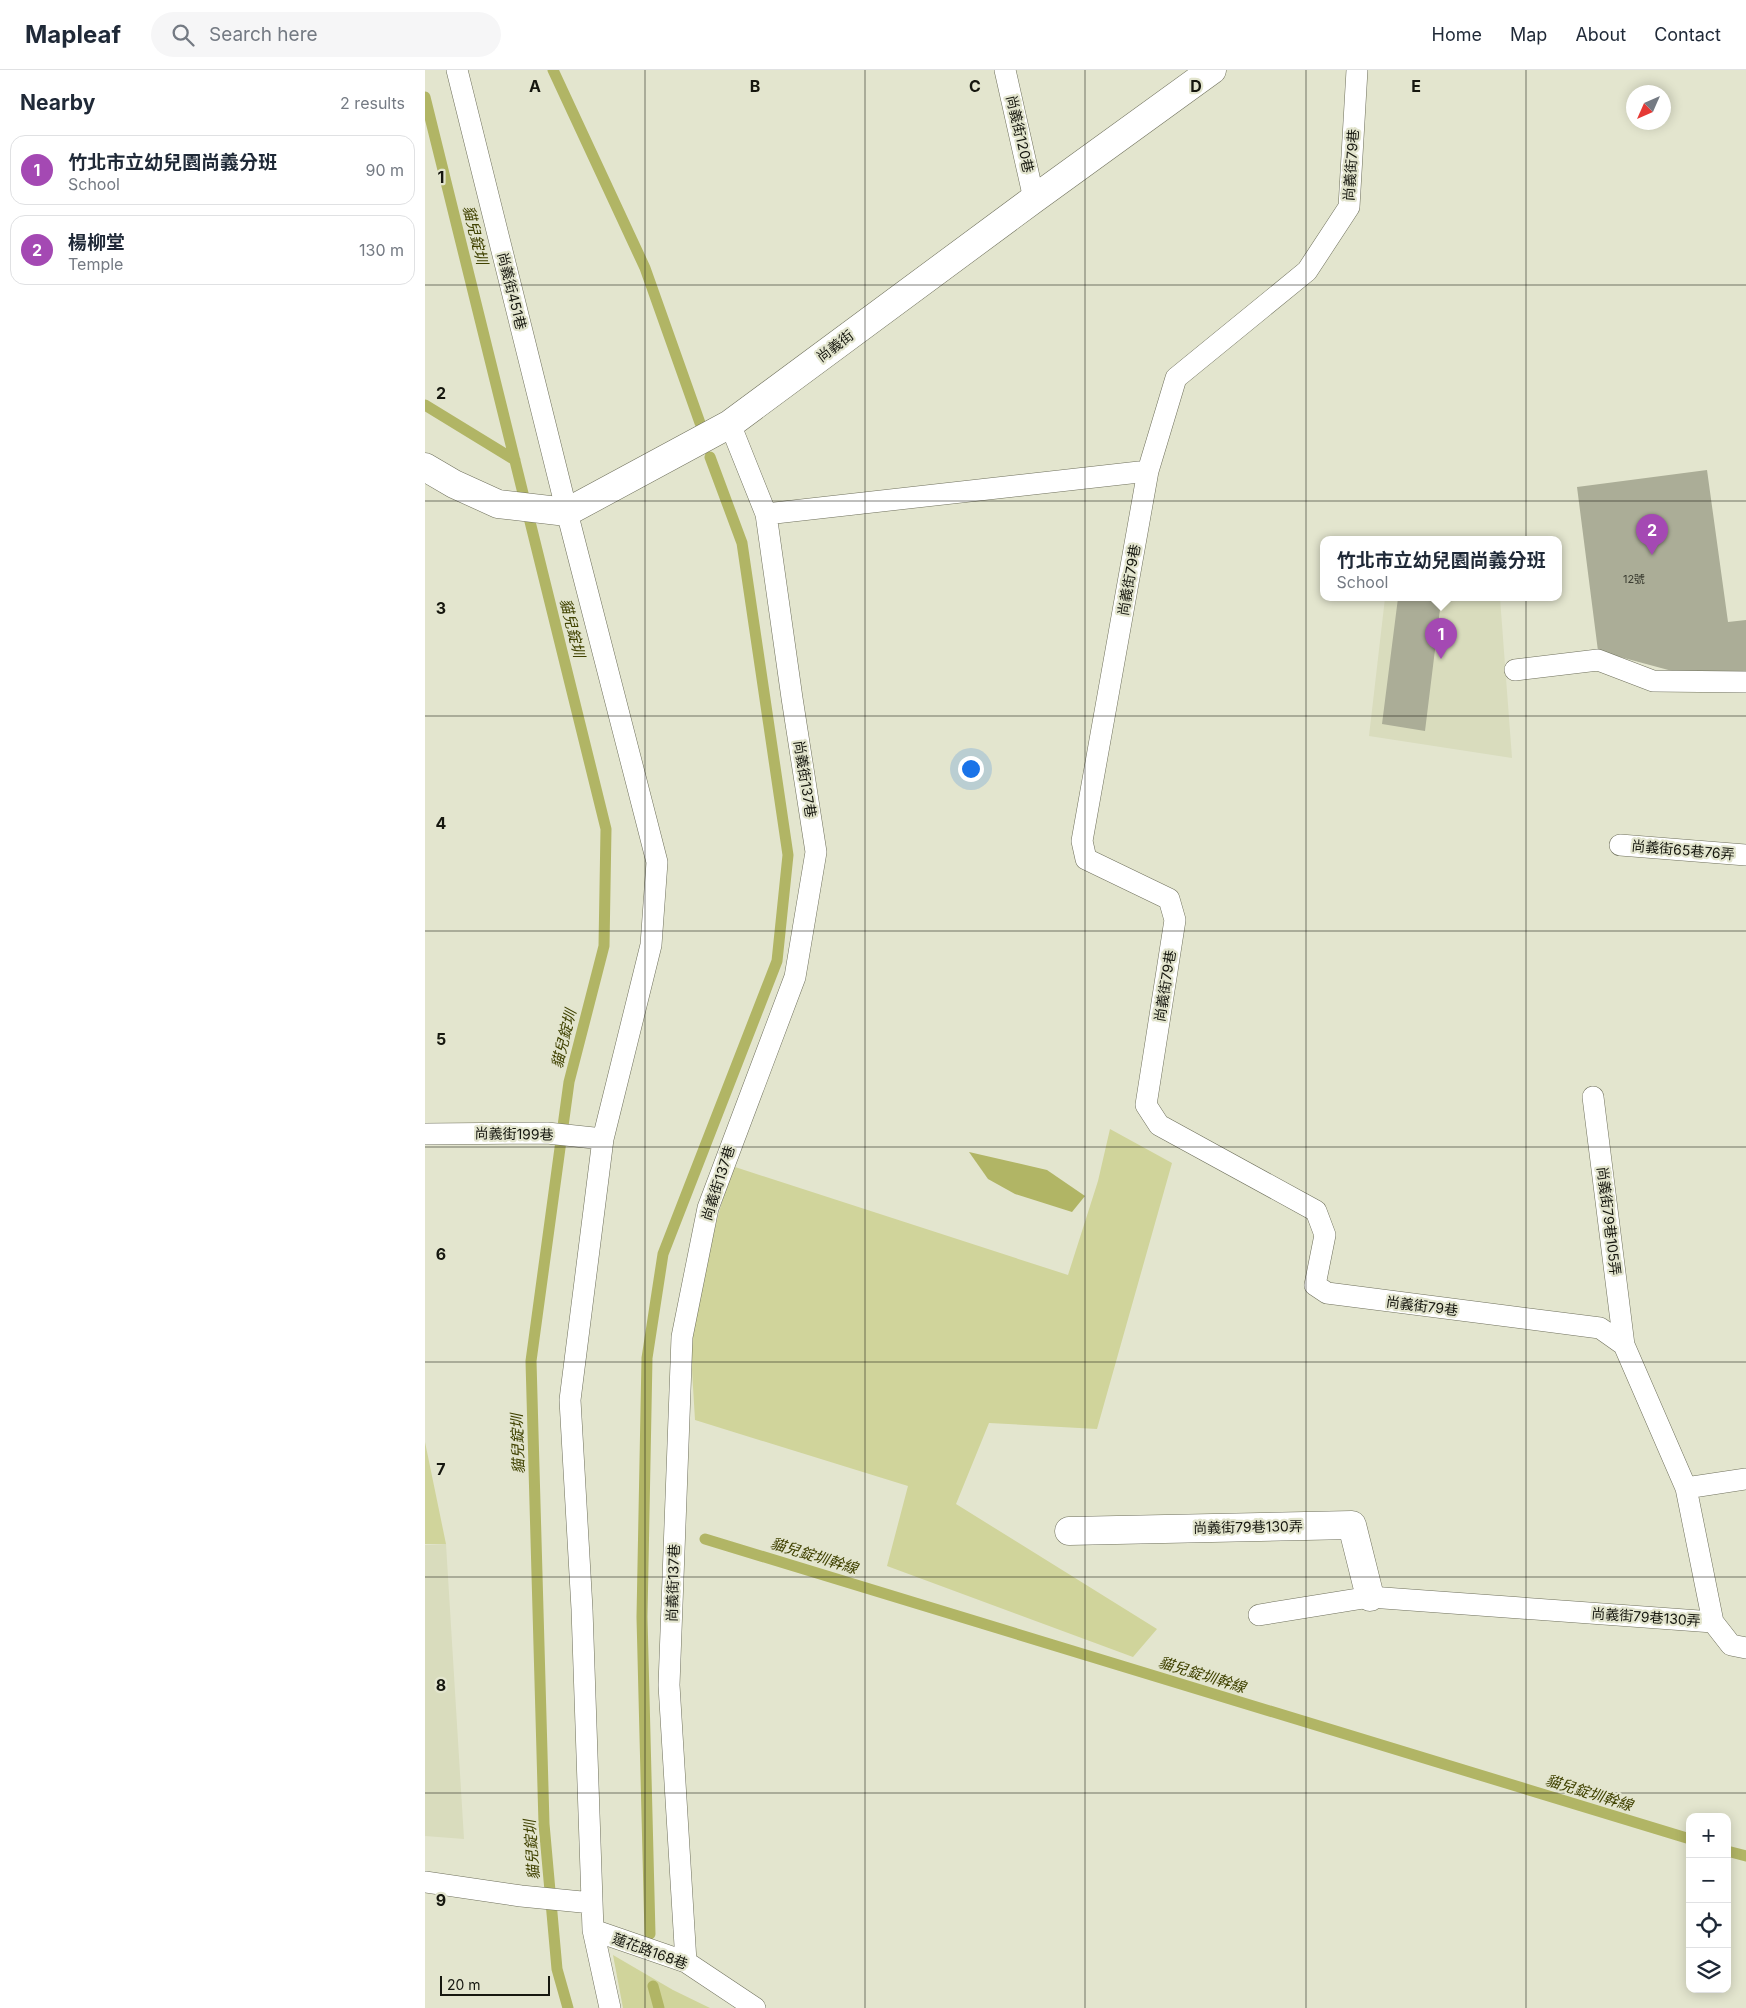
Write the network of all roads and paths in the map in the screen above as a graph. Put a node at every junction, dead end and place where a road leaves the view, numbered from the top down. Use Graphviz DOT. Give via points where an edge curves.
graph roads {
  1 [pos="457,70"];
  2 [pos="1005,70"];
  3 [pos="1212,70"];
  4 [pos="1357,70"];
  5 [pos="1034,198"];
  6 [pos="730,424"];
  7 [pos="425,467"];
  8 [pos="1148,471"];
  9 [pos="567,512"];
  10 [pos="766,514"];
  11 [pos="1515,670"];
  12 [pos="1746,682"];
  13 [pos="1620,845"];
  14 [pos="1746,855"];
  15 [pos="1593,1096"];
  16 [pos="425,1134"];
  17 [pos="603,1139"];
  18 [pos="1625,1345"];
  19 [pos="1746,1479"];
  20 [pos="1686,1488"];
  21 [pos="1069,1531"];
  22 [pos="1371,1597"];
  23 [pos="1259,1615"];
  24 [pos="1713,1622"];
  25 [pos="1746,1648"];
  26 [pos="425,1882"];
  27 [pos="593,1903"];
  28 [pos="593,1930"];
  29 [pos="686,1962"];
  30 [pos="610,2008"];
  31 [pos="755,2008"];
  1 -- 9 [label="lane, 尚義街451巷"];
  2 -- 5 [label="lane, 尚義街120巷"];
  3 -- 5 [label="street, 尚義街"];
  4 -- 8 [label="lane, 尚義街79巷" via="1349,207 1307,271 1176,378"];
  5 -- 6 [label="street, 尚義街"];
  6 -- 9 [label="street, 尚義街"];
  6 -- 10 [label="lane, 尚義街137巷"];
  7 -- 9 [label="street" via="498,504"];
  8 -- 10 [label="lane"];
  8 -- 18 [label="lane, 尚義街79巷" via="1082,841 1086,859 1169,899 1175,920 1146,1105 1159,1126 1317,1211 1325,1235 1315,1285 1327,1294 1600,1328"];
  9 -- 17 [label="lane" via="657,862 651,945"];
  10 -- 29 [label="lane, 尚義街137巷" via="816,852 795,978 707,1208 682,1337 669,1684"];
  11 -- 12 [label="lane" via="1598,660 1653,681"];
  13 -- 14 [label="lane, 尚義街65巷76弄"];
  15 -- 18 [label="lane, 尚義街79巷105弄"];
  16 -- 17 [label="lane, 尚義街199巷" via="547,1134"];
  17 -- 27 [label="lane" via="571,1400"];
  18 -- 20 [label="lane"];
  19 -- 20 [label="lane"];
  20 -- 24 [label="lane"];
  21 -- 22 [label="street, 尚義街79巷130弄" via="1352,1525"];
  22 -- 23 [label="lane, 尚義街79巷130弄"];
  22 -- 24 [label="lane, 尚義街79巷130弄"];
  24 -- 25 [label="lane" via="1731,1645"];
  26 -- 27 [label="lane"];
  27 -- 28 [label="lane"];
  28 -- 29 [label="lane, 蓮花路168巷"];
  28 -- 30 [label="lane"];
  29 -- 31 [label="lane, 蓮花路168巷"];
}
